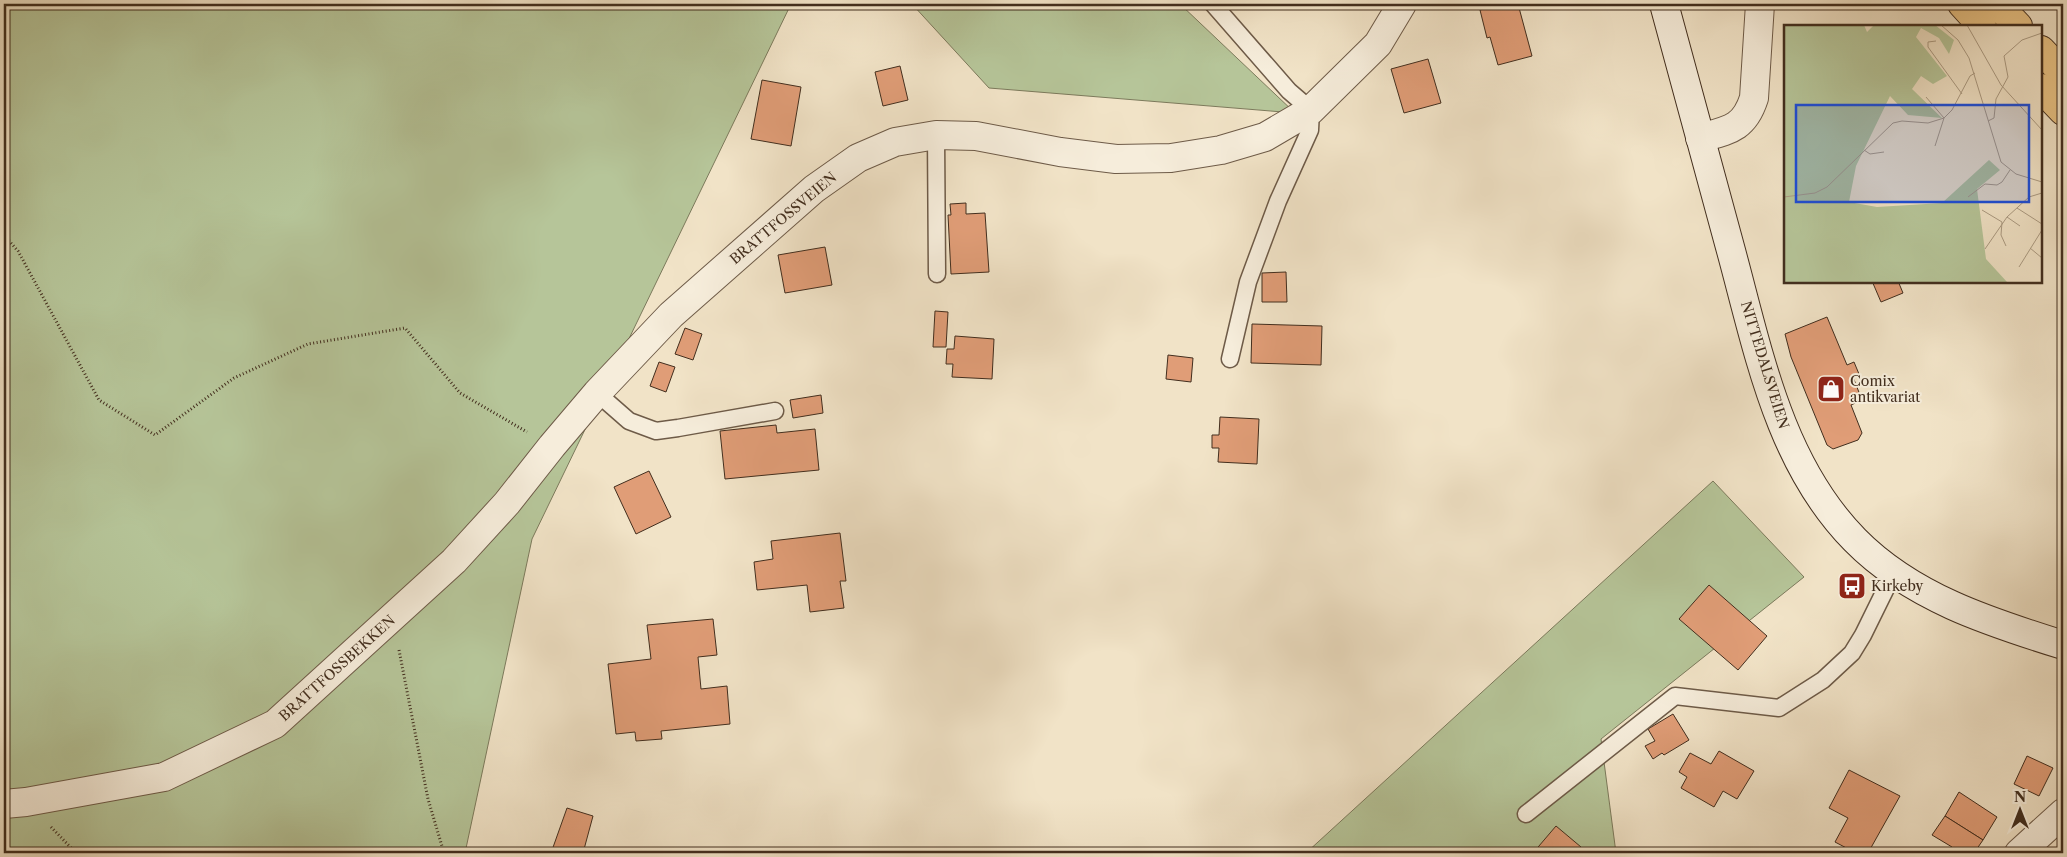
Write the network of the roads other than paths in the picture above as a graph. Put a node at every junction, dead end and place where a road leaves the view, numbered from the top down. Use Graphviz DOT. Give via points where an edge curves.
graph roads {
  1 [pos="1213,4"];
  2 [pos="1402,4"];
  3 [pos="1664,4"];
  4 [pos="1760,4"];
  5 [pos="1962,4"];
  6 [pos="1997,4"];
  7 [pos="1981,25"];
  8 [pos="2017,25"];
  9 [pos="2042,51"];
  10 [pos="2063,73"];
  11 [pos="2042,89"];
  12 [pos="1311,110"];
  13 [pos="2063,111"];
  14 [pos="936,135"];
  15 [pos="1700,138"];
  16 [pos="937,274"];
  17 [pos="1230,359"];
  18 [pos="597,393"];
  19 [pos="775,411"];
  20 [pos="552,446"];
  21 [pos="1894,572"];
  22 [pos="2063,645"];
  23 [pos="4,804"];
  24 [pos="2063,813"];
  25 [pos="1526,814"];
  26 [pos="2019,853"];
  1 -- 12 [label="lane" via="1289,91"];
  2 -- 12 [label="street, BRATTFOSSVEIEN" via="1378,44"];
  3 -- 15 [label="street, NITTEDALSVEIEN"];
  4 -- 15 [label="street" via="1750,110 1732,129"];
  5 -- 7 [label="highway"];
  6 -- 8 [label="highway"];
  9 -- 10 [label="highway"];
  11 -- 13 [label="highway"];
  12 -- 14 [label="street, BRATTFOSSVEIEN" via="1265,138 1221,150 1171,158 1116,159 976,136"];
  12 -- 17 [label="lane" via="1310,130 1278,201 1248,282"];
  14 -- 16 [label="lane"];
  14 -- 18 [label="street, BRATTFOSSVEIEN" via="895,142 858,158 814,189 671,315"];
  15 -- 21 [label="street, NITTEDALSVEIEN" via="1768,383 1796,456 1835,518 1855,540"];
  18 -- 19 [label="lane" via="629,421 656,430"];
  18 -- 20 [label="street, BRATTFOSSVEIEN"];
  20 -- 23 [label="street, BRATTFOSSBEKKEN" via="507,503 454,561 275,724 164,777"];
  21 -- 22 [label="street, NITTEDALSVEIEN" via="1953,606"];
  21 -- 25 [label="lane" via="1852,653 1823,680 1779,708 1675,696"];
  24 -- 26 [label="street"];
}
